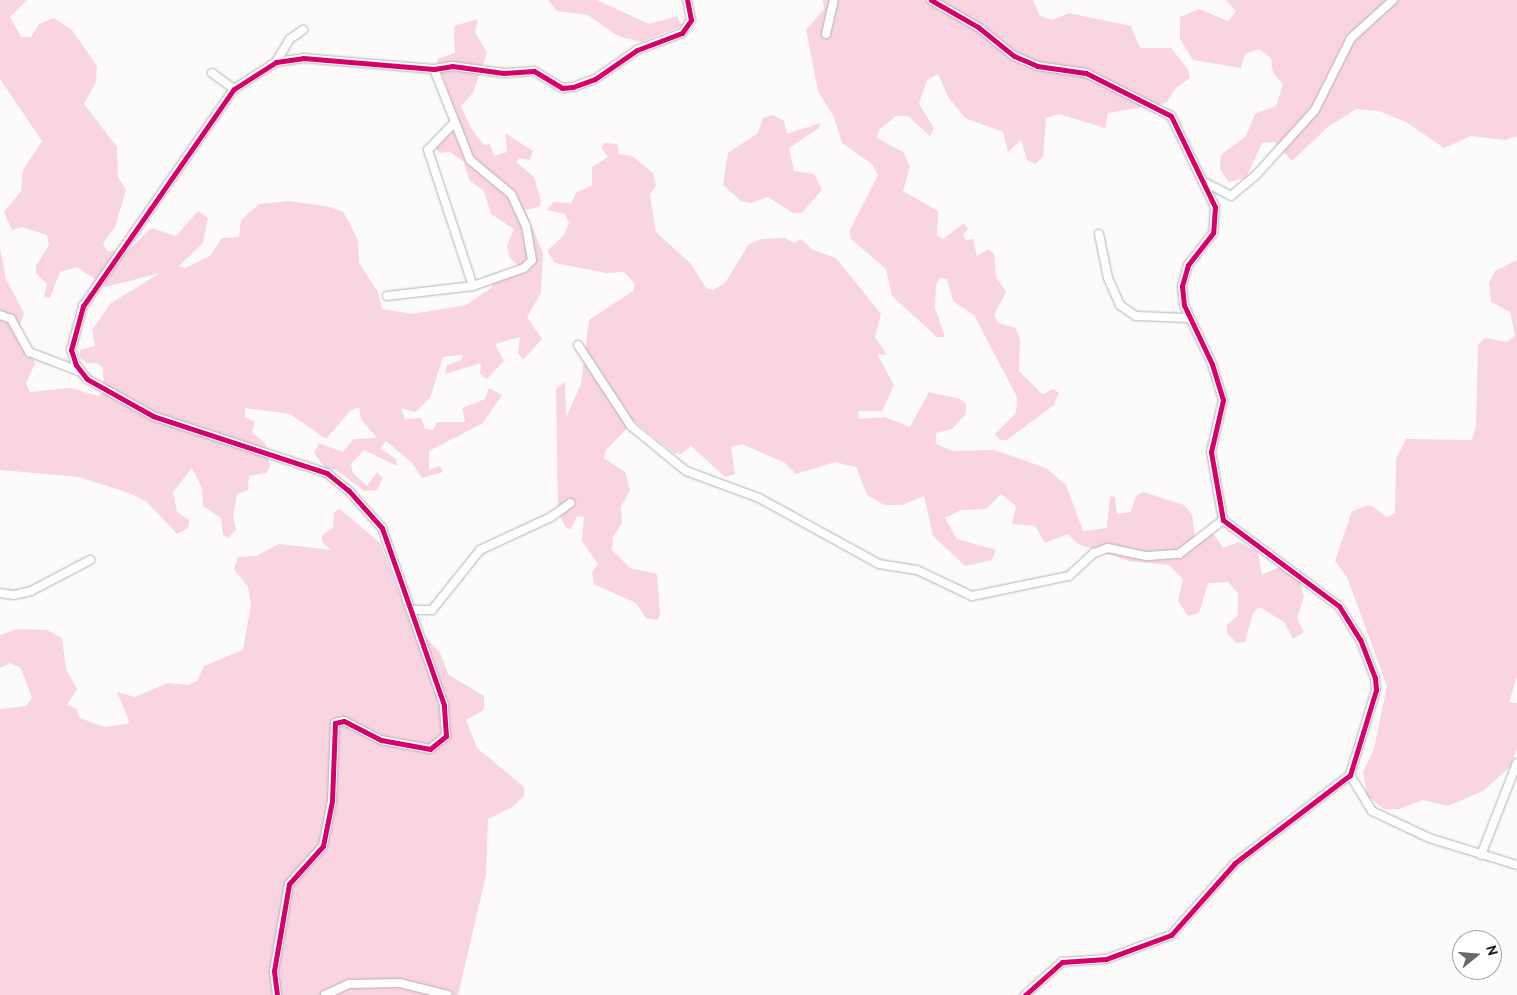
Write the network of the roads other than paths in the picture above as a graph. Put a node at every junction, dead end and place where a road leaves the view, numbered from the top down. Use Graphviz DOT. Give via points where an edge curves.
graph roads {
  1 [pos="687,0"];
  2 [pos="834,0"];
  3 [pos="931,0"];
  4 [pos="1393,0"];
  5 [pos="303,30"];
  6 [pos="826,34"];
  7 [pos="276,62"];
  8 [pos="434,69"];
  9 [pos="212,73"];
  10 [pos="234,89"];
  11 [pos="453,124"];
  12 [pos="1204,181"];
  13 [pos="1099,234"];
  14 [pos="473,286"];
  15 [pos="386,296"];
  16 [pos="0,315"];
  17 [pos="1189,318"];
  18 [pos="578,345"];
  19 [pos="82,373"];
  20 [pos="570,504"];
  21 [pos="1223,520"];
  22 [pos="90,560"];
  23 [pos="0,593"];
  24 [pos="412,610"];
  25 [pos="1517,763"];
  26 [pos="1350,775"];
  27 [pos="1481,854"];
  28 [pos="1517,865"];
  29 [pos="277,995"];
  30 [pos="325,995"];
  31 [pos="448,995"];
  32 [pos="1025,995"];
  1 -- 8 [label="street" via="691,20 682,33 637,50 595,79 573,87 562,88 534,71 504,73 452,66"];
  2 -- 6 [label="street"];
  3 -- 12 [label="street" via="978,27 1014,56 1037,66 1086,73 1171,116"];
  4 -- 12 [label="street" via="1351,38 1315,110 1236,195 1221,194"];
  5 -- 7 [label="street" via="290,39"];
  7 -- 8 [label="street" via="303,58 375,61"];
  7 -- 10 [label="street"];
  8 -- 11 [label="street"];
  9 -- 10 [label="street"];
  10 -- 19 [label="street" via="83,306 71,350"];
  11 -- 14 [label="street" via="428,150"];
  11 -- 14 [label="street" via="470,160 511,194 532,246 532,260 524,268"];
  12 -- 17 [label="street" via="1215,207 1215,222 1213,233 1188,264 1182,286"];
  13 -- 17 [label="street" via="1108,278 1120,305 1136,316"];
  14 -- 15 [label="street"];
  16 -- 19 [label="street" via="11,319 30,352"];
  17 -- 21 [label="street" via="1212,364 1223,400 1210,452"];
  18 -- 21 [label="street" via="631,426 686,471 759,498 879,564 917,570 972,596 1069,576 1094,553 1108,548 1147,556 1179,554"];
  19 -- 24 [label="street" via="153,416 327,473 382,528"];
  20 -- 24 [label="street" via="551,517 480,550 432,610"];
  21 -- 26 [label="street" via="1230,529 1309,579 1339,606 1360,639 1376,690"];
  22 -- 23 [label="street" via="31,591 14,595"];
  24 -- 29 [label="street" via="444,705 446,736 430,748 381,740 344,721 335,723 332,801 323,846 289,884 274,971"];
  25 -- 27 [label="street"];
  26 -- 27 [label="street" via="1372,812"];
  26 -- 32 [label="street" via="1236,863 1171,935 1106,959 1062,962"];
  27 -- 28 [label="street"];
  30 -- 31 [label="street" via="349,984 400,983"];
}
